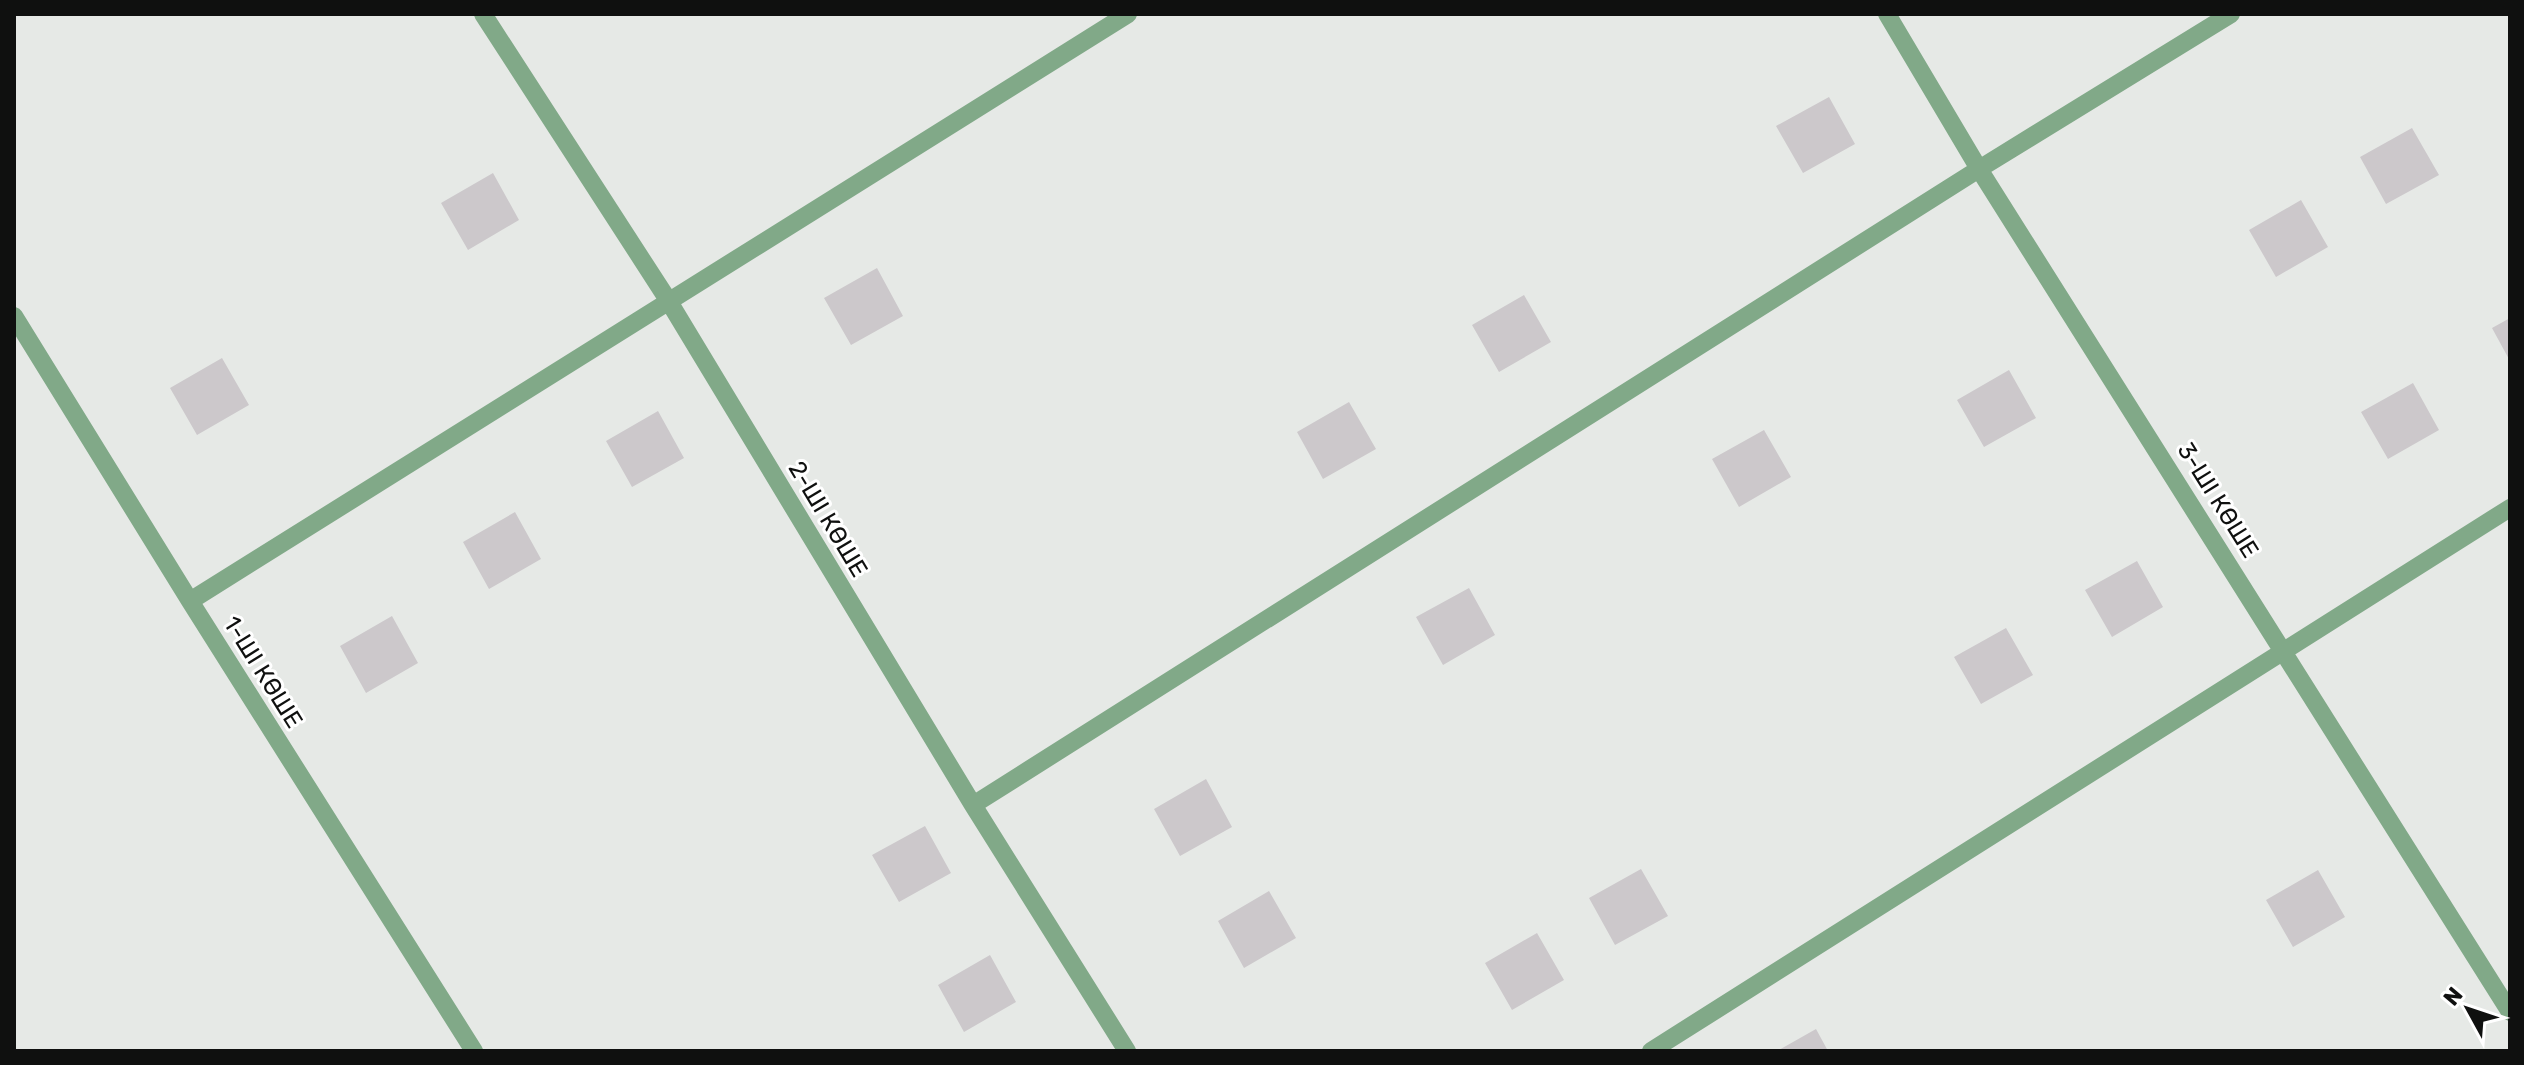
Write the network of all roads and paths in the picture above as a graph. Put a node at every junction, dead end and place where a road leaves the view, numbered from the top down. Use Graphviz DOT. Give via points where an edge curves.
graph roads {
  1 [pos="483,14"];
  2 [pos="1128,14"];
  3 [pos="1887,14"];
  4 [pos="2231,14"];
  5 [pos="1979,169"];
  6 [pos="668,300"];
  7 [pos="14,316"];
  8 [pos="2510,508"];
  9 [pos="190,601"];
  10 [pos="2285,651"];
  11 [pos="973,805"];
  12 [pos="2510,1012"];
  13 [pos="474,1051"];
  14 [pos="1127,1051"];
  15 [pos="1651,1051"];
  1 -- 6 [label="lane, 2-ШІ КӨШЕ"];
  2 -- 6 [label="lane"];
  3 -- 5 [label="lane, 3-ШІ КӨШЕ"];
  4 -- 5 [label="lane"];
  5 -- 10 [label="lane, 3-ШІ КӨШЕ"];
  5 -- 11 [label="lane"];
  6 -- 9 [label="lane"];
  6 -- 11 [label="lane, 2-ШІ КӨШЕ"];
  7 -- 9 [label="lane, 1-ШІ КӨШЕ"];
  8 -- 10 [label="lane"];
  9 -- 13 [label="lane, 1-ШІ КӨШЕ"];
  10 -- 12 [label="lane, 3-ШІ КӨШЕ"];
  10 -- 15 [label="lane"];
  11 -- 14 [label="lane, 2-ШІ КӨШЕ"];
}
